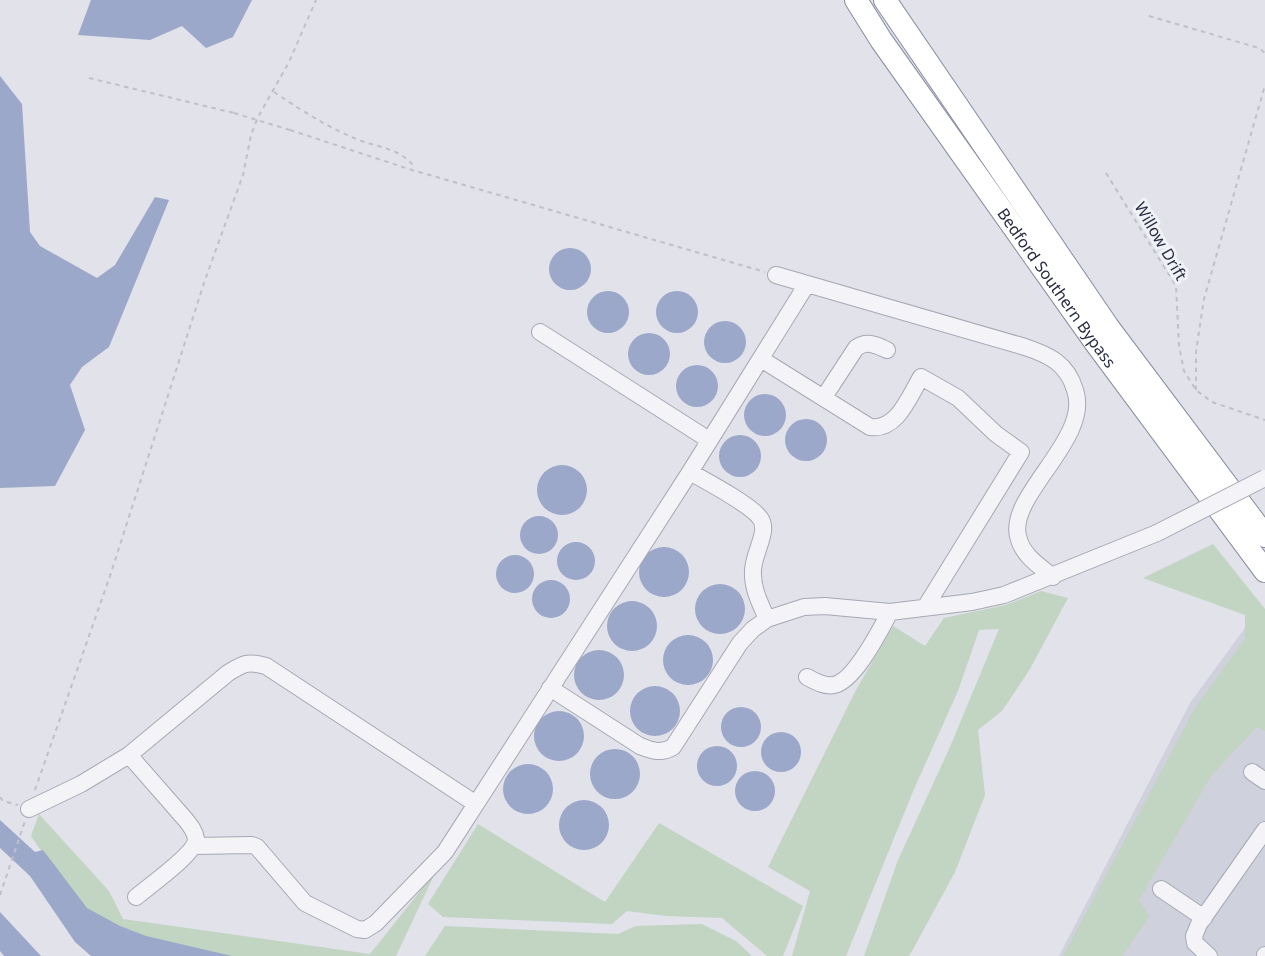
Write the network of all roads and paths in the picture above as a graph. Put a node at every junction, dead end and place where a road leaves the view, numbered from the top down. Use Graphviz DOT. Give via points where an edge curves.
graph roads {
  1 [pos="316,0"];
  2 [pos="856,0"];
  3 [pos="885,0"];
  4 [pos="1149,16"];
  5 [pos="1265,53"];
  6 [pos="89,78"];
  7 [pos="1265,85"];
  8 [pos="274,92"];
  9 [pos="412,170"];
  10 [pos="1107,173"];
  11 [pos="776,275"];
  12 [pos="807,284"];
  13 [pos="540,332"];
  14 [pos="887,350"];
  15 [pos="761,359"];
  16 [pos="1196,390"];
  17 [pos="824,397"];
  18 [pos="1265,420"];
  19 [pos="709,440"];
  20 [pos="690,472"];
  21 [pos="1265,478"];
  22 [pos="1265,536"];
  23 [pos="1265,571"];
  24 [pos="1053,577"];
  25 [pos="926,606"];
  26 [pos="890,612"];
  27 [pos="767,619"];
  28 [pos="807,677"];
  29 [pos="550,688"];
  30 [pos="129,755"];
  31 [pos="0,797"];
  32 [pos="476,804"];
  33 [pos="29,808"];
  34 [pos="1265,830"];
  35 [pos="194,846"];
  36 [pos="1161,889"];
  37 [pos="0,895"];
  38 [pos="136,897"];
  39 [pos="1204,918"];
  40 [pos="1209,956"];
  1 -- 8 [label="path"];
  2 -- 23 [label="highway, Bedford Southern Bypass" via="1095,342"];
  3 -- 22 [label="highway, Bedford Southern Bypass" via="1108,327"];
  4 -- 5 [label="path"];
  6 -- 9 [label="path, bridge" via="234,113"];
  7 -- 16 [label="path" via="1204,300 1196,351"];
  8 -- 9 [label="path" via="355,138 405,156"];
  8 -- 33 [label="path" via="251,135 243,175"];
  9 -- 11 [label="path"];
  10 -- 16 [label="path, Willow Drift" via="1176,286 1184,371"];
  11 -- 12 [label="street"];
  12 -- 15 [label="street"];
  12 -- 24 [label="street" via="1025,347 1062,366 1078,396 1078,412 1071,431 1028,500 1017,533 1022,549"];
  13 -- 19 [label="street"];
  14 -- 17 [label="street" via="870,343 856,348"];
  15 -- 17 [label="street"];
  15 -- 19 [label="street"];
  16 -- 18 [label="path" via="1212,402"];
  17 -- 25 [label="street" via="870,427 886,427 921,377 958,398 1021,452"];
  19 -- 20 [label="street"];
  20 -- 27 [label="street" via="754,511 764,525 753,571 756,593"];
  20 -- 29 [label="street"];
  21 -- 24 [label="street, bridge" via="1157,533"];
  24 -- 25 [label="street" via="1004,595"];
  25 -- 26 [label="street"];
  26 -- 27 [label="street" via="804,607"];
  26 -- 28 [label="street" via="865,654 840,683 828,686"];
  27 -- 29 [label="street" via="740,643 673,747 665,751 640,746"];
  29 -- 32 [label="street"];
  30 -- 32 [label="street" via="228,673 252,662 266,666"];
  30 -- 33 [label="street" via="81,784"];
  30 -- 35 [label="street" via="193,829"];
  31 -- 33 [label="path"];
  32 -- 35 [label="street" via="445,852 365,930 348,926 305,903 252,844"];
  33 -- 37 [label="path"];
  34 -- 39 [label="street"];
  35 -- 38 [label="street"];
  36 -- 39 [label="street"];
  39 -- 40 [label="street" via="1194,936 1195,943"];
}
